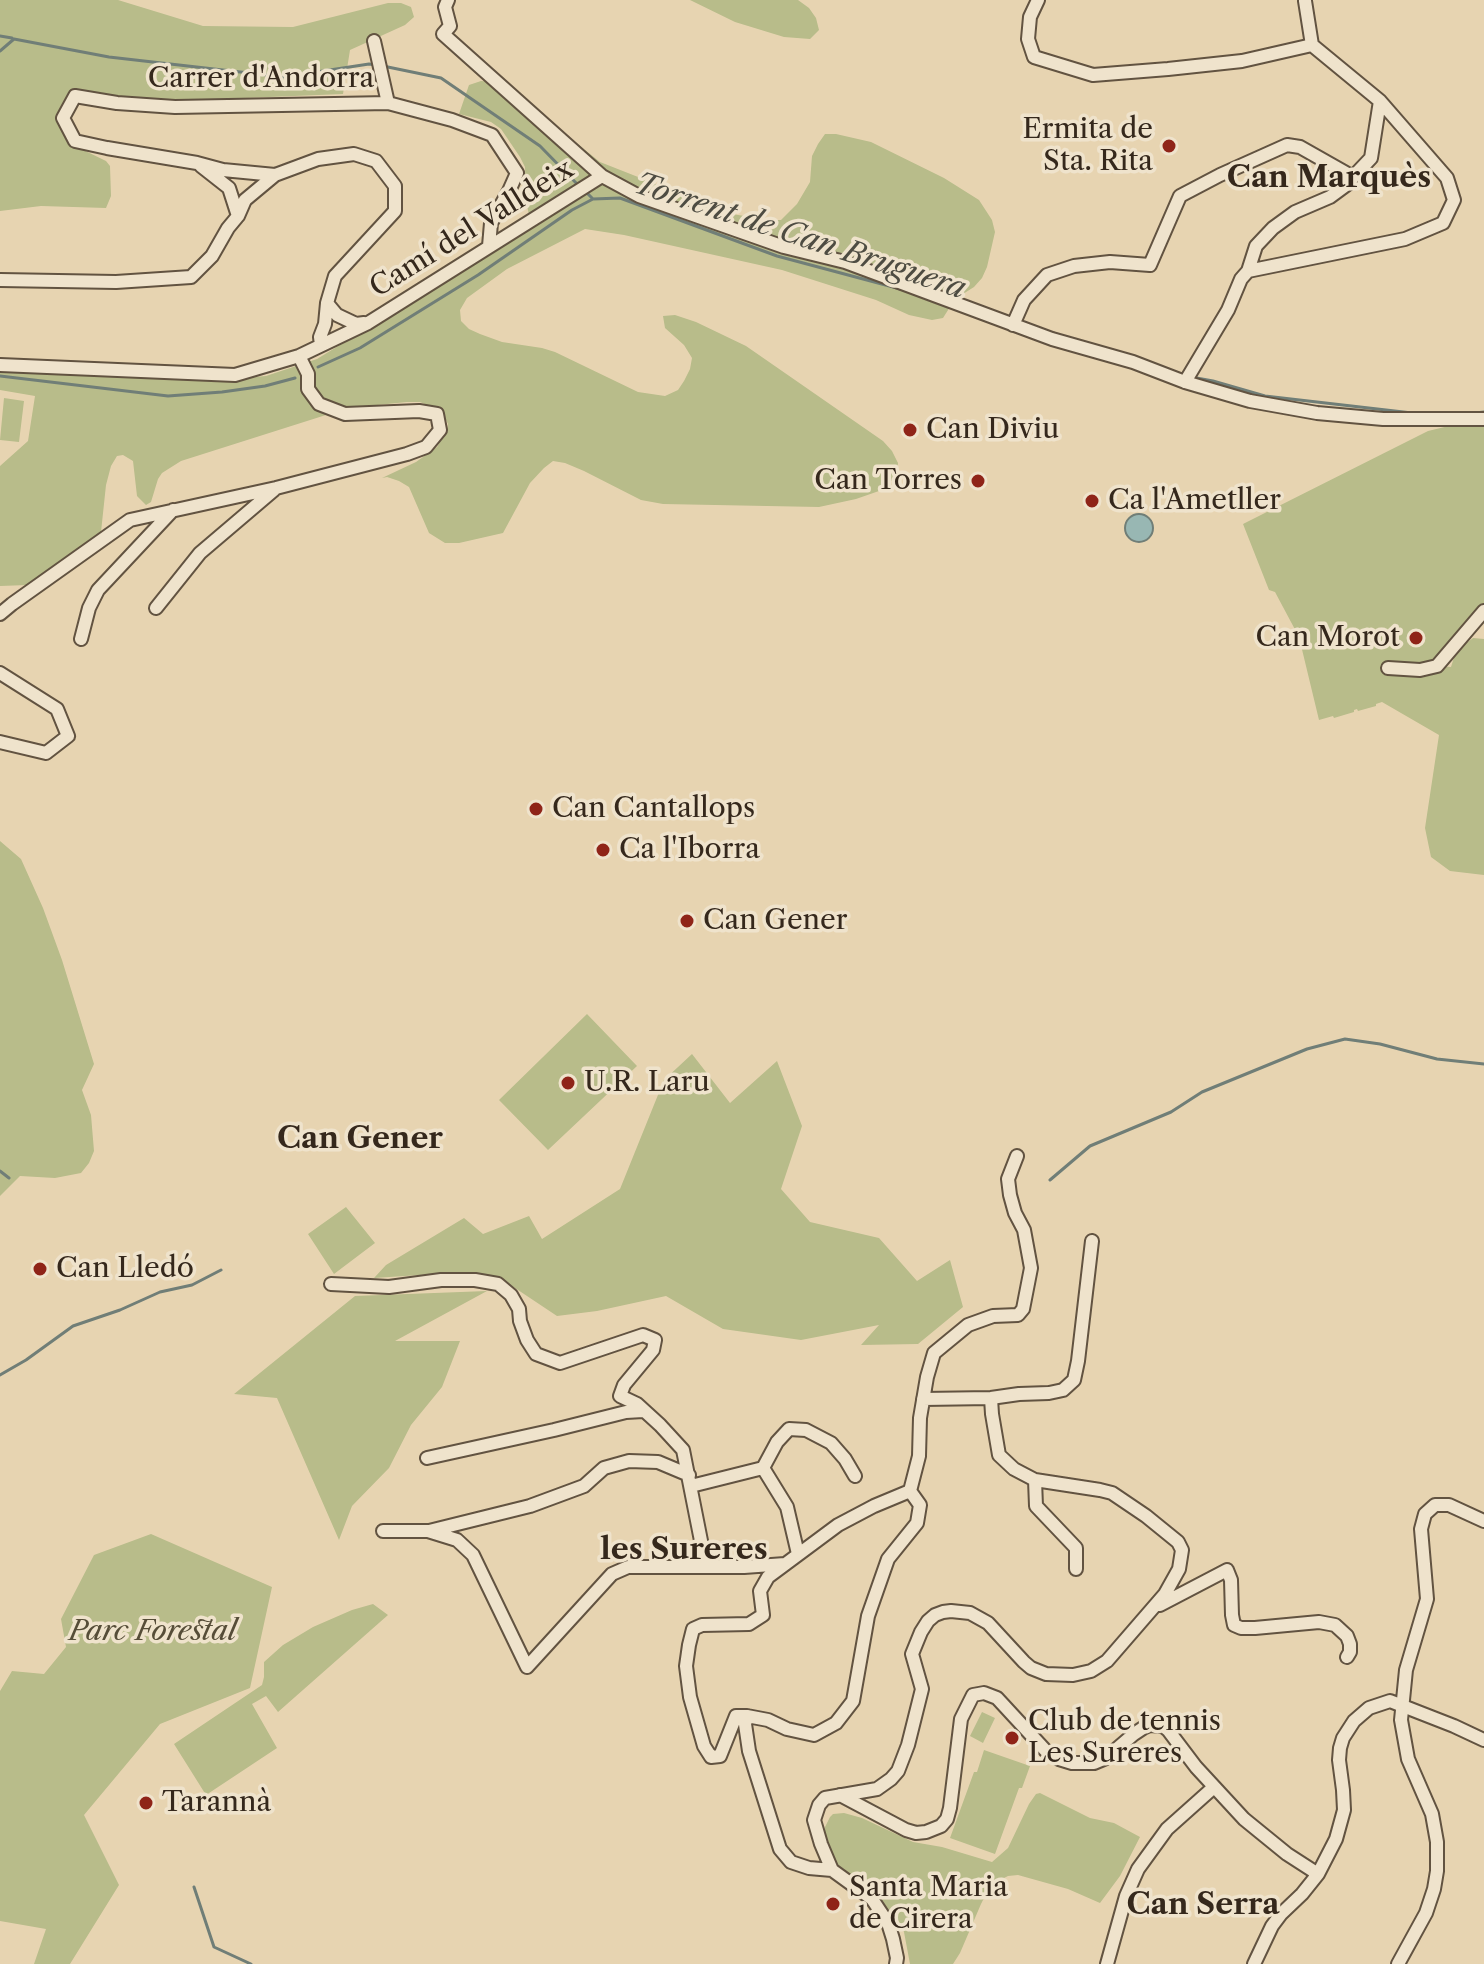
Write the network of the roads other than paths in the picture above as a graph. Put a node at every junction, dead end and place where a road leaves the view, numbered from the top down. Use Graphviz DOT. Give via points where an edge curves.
graph roads {
  1 [pos="448,0"];
  2 [pos="1038,0"];
  3 [pos="1305,1"];
  4 [pos="374,41"];
  5 [pos="1312,45"];
  6 [pos="1380,101"];
  7 [pos="388,103"];
  8 [pos="197,163"];
  9 [pos="275,175"];
  10 [pos="602,176"];
  11 [pos="1353,177"];
  12 [pos="238,216"];
  13 [pos="489,246"];
  14 [pos="1248,271"];
  15 [pos="0,280"];
  16 [pos="327,303"];
  17 [pos="368,323"];
  18 [pos="1013,325"];
  19 [pos="321,345"];
  20 [pos="299,356"];
  21 [pos="0,365"];
  22 [pos="1185,382"];
  23 [pos="1484,419"];
  24 [pos="276,488"];
  25 [pos="173,510"];
  26 [pos="156,608"];
  27 [pos="1484,611"];
  28 [pos="0,614"];
  29 [pos="81,639"];
  30 [pos="1388,668"];
  31 [pos="0,673"];
  32 [pos="0,742"];
  33 [pos="1017,1156"];
  34 [pos="1092,1241"];
  35 [pos="331,1284"];
  36 [pos="991,1398"];
  37 [pos="923,1399"];
  38 [pos="643,1411"];
  39 [pos="427,1458"];
  40 [pos="763,1468"];
  41 [pos="855,1476"];
  42 [pos="1035,1480"];
  43 [pos="690,1481"];
  44 [pos="910,1491"];
  45 [pos="1484,1521"];
  46 [pos="383,1531"];
  47 [pos="428,1531"];
  48 [pos="798,1554"];
  49 [pos="785,1564"];
  50 [pos="706,1566"];
  51 [pos="1076,1569"];
  52 [pos="1154,1608"];
  53 [pos="1347,1657"];
  54 [pos="1401,1705"];
  55 [pos="747,1716"];
  56 [pos="1484,1740"];
  57 [pos="1214,1787"];
  58 [pos="840,1795"];
  59 [pos="832,1870"];
  60 [pos="1318,1874"];
  61 [pos="896,1964"];
  62 [pos="1107,1964"];
  63 [pos="1254,1964"];
  64 [pos="1398,1964"];
  1 -- 10 [label="street" via="450,26 443,34"];
  2 -- 5 [label="street" via="1028,39 1034,57 1093,75 1242,61"];
  3 -- 5 [label="street"];
  4 -- 7 [label="street"];
  5 -- 6 [label="street"];
  6 -- 11 [label="street" via="1371,158"];
  6 -- 14 [label="street" via="1447,178 1454,200 1443,223 1405,239"];
  7 -- 8 [label="street, Carrer d'Andorra" via="175,107 75,96 63,118 75,141"];
  7 -- 13 [label="street, Carrer d'Andorra" via="492,135 517,173 491,223"];
  8 -- 9 [label="street, Carrer d'Andorra"];
  8 -- 12 [label="street, Carrer d'Andorra" via="229,188"];
  9 -- 12 [label="street, Camí del Valldeix" via="245,200"];
  9 -- 16 [label="street, Camí del Valldeix" via="318,159 354,154 376,161 395,186 395,211 335,276"];
  10 -- 13 [label="street, Camí del Valldeix"];
  10 -- 18 [label="street" via="639,196 784,247 845,262"];
  11 -- 14 [label="street" via="1330,197 1273,228 1256,246"];
  11 -- 18 [label="street" via="1287,145 1180,196 1150,265 1110,262 1047,275 1024,300"];
  12 -- 15 [label="street, Camí del Valldeix" via="191,277"];
  13 -- 17 [label="street, Camí del Valldeix"];
  14 -- 22 [label="street"];
  16 -- 17 [label="street, Camí del Valldeix" via="337,315"];
  16 -- 19 [label="street, Camí del Valldeix"];
  17 -- 19 [label="street"];
  18 -- 22 [label="street"];
  19 -- 20 [label="street"];
  20 -- 21 [label="street" via="235,375"];
  20 -- 24 [label="street" via="308,389 319,404 345,414 437,414 440,430 426,447 407,454"];
  22 -- 23 [label="street" via="1317,413"];
  24 -- 25 [label="street"];
  24 -- 26 [label="street" via="200,553"];
  25 -- 28 [label="street" via="130,520"];
  25 -- 29 [label="street" via="98,590"];
  27 -- 30 [label="street" via="1437,666"];
  31 -- 32 [label="street" via="57,709 68,736 46,753"];
  33 -- 37 [label="street" via="1008,1179 1031,1268 1023,1309 1018,1315 968,1325 941,1346 934,1353"];
  34 -- 36 [label="street" via="1074,1380 1063,1390"];
  35 -- 38 [label="street" via="498,1284 519,1309 536,1354 560,1363 643,1335 655,1340 653,1350 620,1396"];
  36 -- 37 [label="street"];
  36 -- 42 [label="street" via="999,1455"];
  37 -- 44 [label="street" via="919,1456"];
  38 -- 39 [label="street"];
  38 -- 43 [label="street" via="683,1450"];
  40 -- 41 [label="street" via="789,1429 806,1430 831,1443"];
  40 -- 43 [label="street"];
  40 -- 48 [label="street" via="787,1507"];
  42 -- 51 [label="street" via="1036,1506 1076,1548"];
  42 -- 52 [label="street" via="1112,1493 1178,1542 1179,1569"];
  43 -- 47 [label="street" via="658,1462 629,1461 604,1468 584,1486 530,1506"];
  43 -- 50 [label="street"];
  44 -- 48 [label="street" via="838,1525"];
  44 -- 55 [label="street" via="920,1505 917,1523 888,1559 868,1616 853,1701 836,1723 814,1735"];
  45 -- 54 [label="street" via="1449,1505 1435,1505 1425,1514 1421,1529 1427,1599"];
  46 -- 47 [label="street"];
  47 -- 50 [label="street" via="457,1540 473,1555 527,1667 612,1574 628,1567"];
  48 -- 49 [label="street"];
  49 -- 50 [label="street"];
  49 -- 55 [label="street" via="760,1591 763,1615 749,1624 702,1625 693,1629 689,1645 690,1697 711,1757 720,1756 736,1716"];
  52 -- 53 [label="street" via="1227,1570 1234,1625 1335,1625 1347,1636"];
  52 -- 58 [label="street" via="1107,1661 1073,1675 1031,1668 988,1623 970,1613 935,1615 912,1654 922,1689 903,1762 877,1789"];
  54 -- 56 [label="street"];
  54 -- 60 [label="street" via="1390,1701 1369,1708 1343,1738 1341,1826"];
  54 -- 64 [label="street" via="1404,1744 1432,1814 1437,1855 1426,1913"];
  55 -- 59 [label="street" via="749,1751 780,1849 791,1862"];
  57 -- 58 [label="street" via="1163,1726 1143,1728 1094,1763 1072,1763 1045,1750 997,1698 984,1693 973,1695 965,1706 950,1808 941,1826 926,1832 906,1830"];
  57 -- 60 [label="street" via="1254,1829"];
  57 -- 62 [label="street" via="1167,1829 1143,1862 1126,1896"];
  58 -- 59 [label="street" via="825,1798 814,1820"];
  59 -- 61 [label="street" via="872,1899 888,1923"];
  60 -- 63 [label="street" via="1272,1926"];
}
